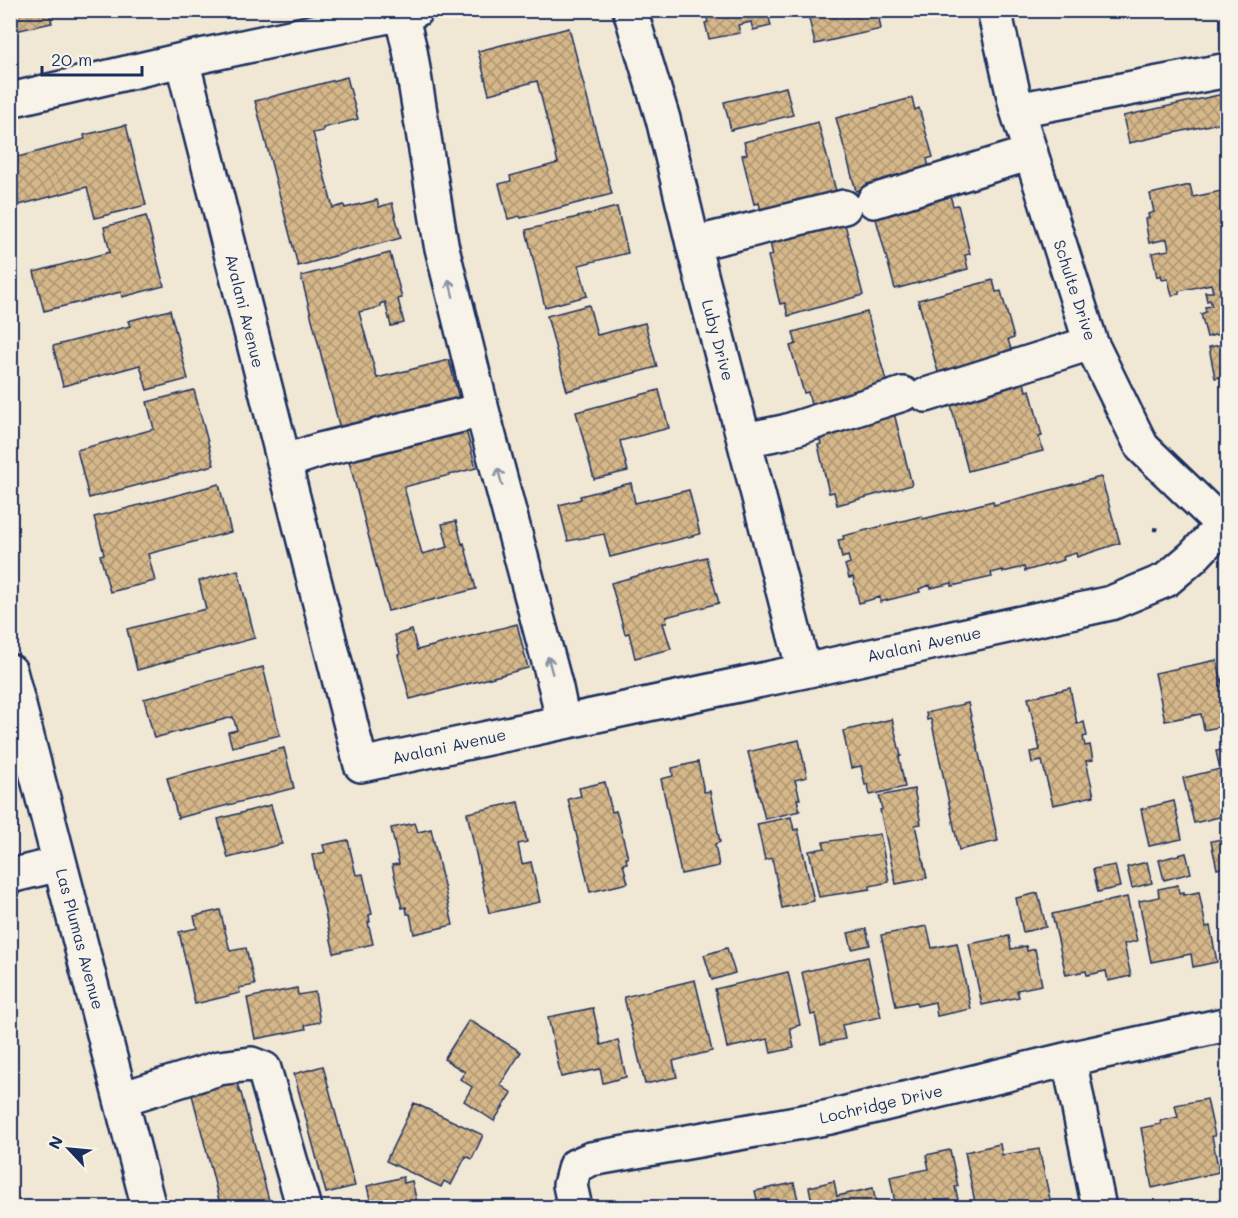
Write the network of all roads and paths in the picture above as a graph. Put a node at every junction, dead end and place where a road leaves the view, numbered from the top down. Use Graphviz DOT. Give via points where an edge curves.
graph roads {
  1 [pos="630,10"];
  2 [pos="994,10"];
  3 [pos="408,12"];
  4 [pos="183,60"];
  5 [pos="1227,70"];
  6 [pos="10,100"];
  7 [pos="1017,110"];
  8 [pos="1031,153"];
  9 [pos="693,244"];
  10 [pos="1091,344"];
  11 [pos="482,410"];
  12 [pos="744,440"];
  13 [pos="284,462"];
  14 [pos="1225,527"];
  15 [pos="1153,529"];
  16 [pos="1161,530"];
  17 [pos="10,671"];
  18 [pos="804,671"];
  19 [pos="563,722"];
  20 [pos="22,766"];
  21 [pos="60,864"];
  22 [pos="10,876"];
  23 [pos="1227,1024"];
  24 [pos="1069,1059"];
  25 [pos="121,1099"];
  26 [pos="150,1208"];
  27 [pos="304,1208"];
  28 [pos="575,1208"];
  29 [pos="1098,1208"];
  1 -- 9 [label="street, Luby Drive" via="663,119"];
  2 -- 7 [label="street, Schulte Drive"];
  3 -- 4 [label="street"];
  11 -- 3 [label="street, one-way" via="441,244 410,50"];
  4 -- 6 [label="street"];
  4 -- 13 [label="street, Avalani Avenue"];
  5 -- 7 [label="street"];
  7 -- 8 [label="street, Schulte Drive"];
  8 -- 9 [label="street" via="859,204"];
  8 -- 10 [label="street, Schulte Drive"];
  9 -- 12 [label="street, Luby Drive"];
  10 -- 12 [label="street"];
  10 -- 14 [label="street, Schulte Drive" via="1142,447"];
  11 -- 13 [label="street"];
  19 -- 11 [label="street, one-way"];
  12 -- 18 [label="street, Luby Drive"];
  13 -- 19 [label="street, Avalani Avenue" via="362,765"];
  14 -- 18 [label="street, Avalani Avenue" via="1166,580 1111,603"];
  15 -- 16 [label="path"];
  17 -- 20 [label="street, Las Plumas Avenue"];
  18 -- 19 [label="street, Avalani Avenue"];
  20 -- 21 [label="street, Las Plumas Avenue"];
  21 -- 22 [label="street"];
  21 -- 25 [label="street, Las Plumas Avenue"];
  23 -- 24 [label="street, Lochridge Drive"];
  24 -- 28 [label="street, Lochridge Drive" via="830,1117 591,1160 575,1166 570,1185"];
  24 -- 29 [label="street"];
  25 -- 26 [label="street, Las Plumas Avenue"];
  25 -- 27 [label="street" via="219,1068 251,1064 264,1069"];
}
